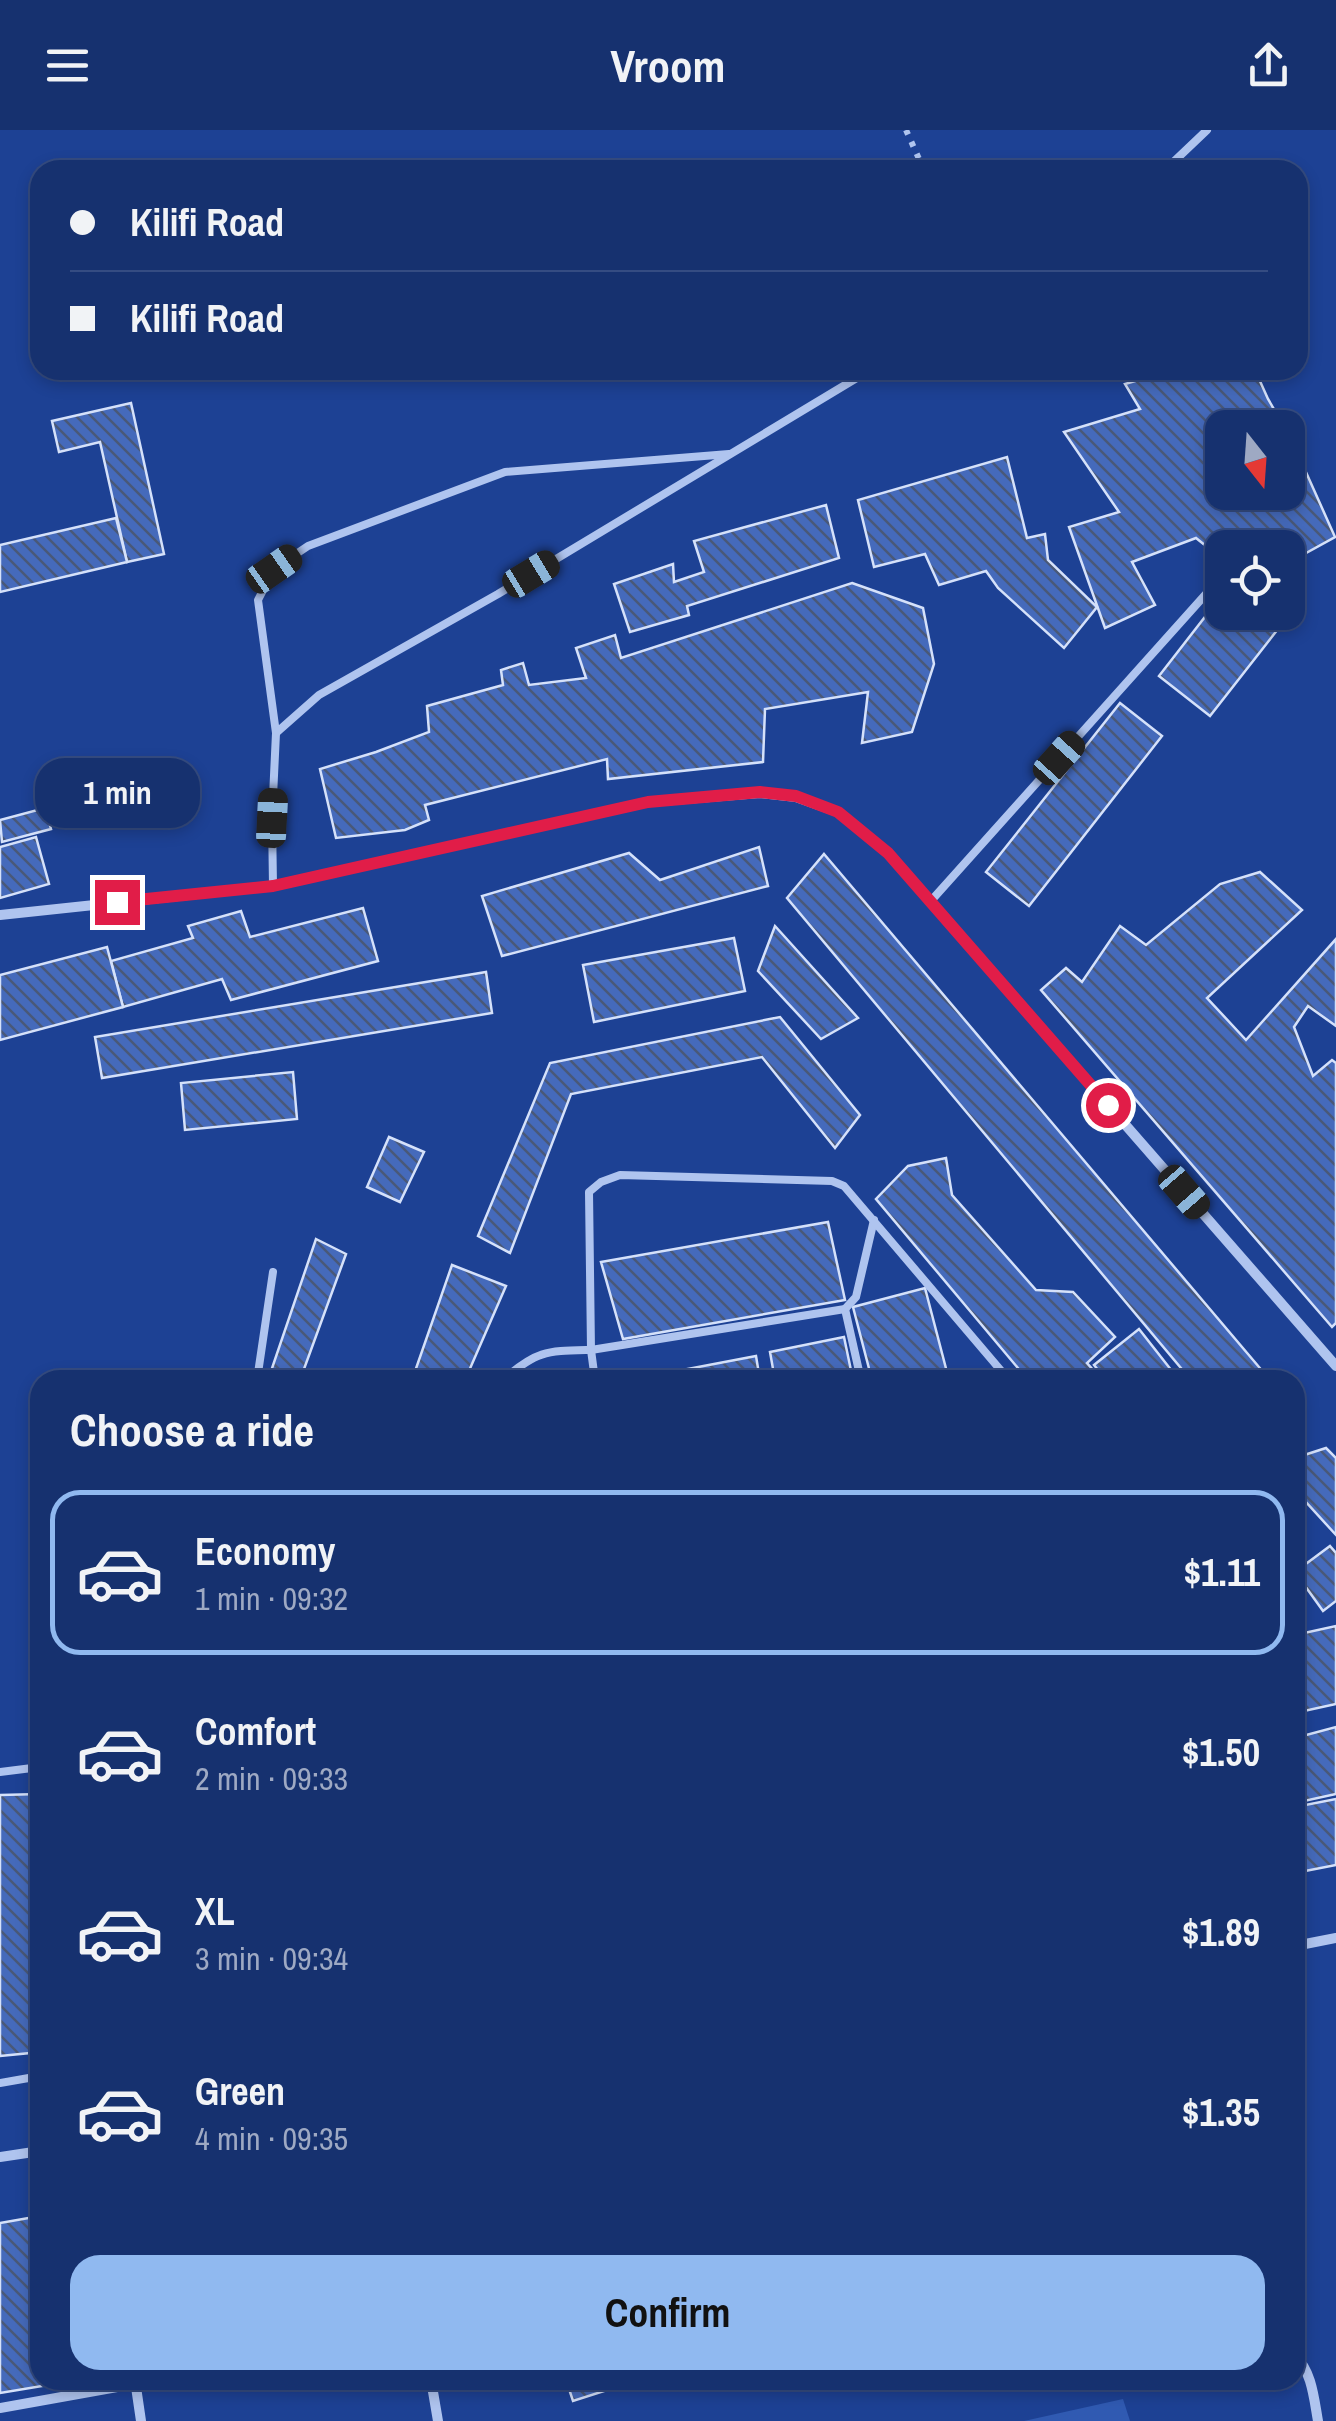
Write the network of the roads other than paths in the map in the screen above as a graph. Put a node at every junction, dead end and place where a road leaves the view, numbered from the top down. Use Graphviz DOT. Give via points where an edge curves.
graph roads {
  1 [pos="1207,130"];
  2 [pos="1176,160"];
  3 [pos="853,380"];
  4 [pos="731,454"];
  5 [pos="1205,595"];
  6 [pos="276,734"];
  7 [pos="273,886"];
  8 [pos="930,902"];
  9 [pos="0,915"];
  10 [pos="874,1220"];
  11 [pos="274,1272"];
  12 [pos="846,1309"];
  13 [pos="591,1350"];
  14 [pos="1336,1366"];
  15 [pos="259,1370"];
  16 [pos="515,1370"];
  17 [pos="594,1370"];
  18 [pos="859,1370"];
  19 [pos="1001,1370"];
  20 [pos="30,1768"];
  21 [pos="0,1772"];
  22 [pos="1336,1938"];
  23 [pos="1305,1944"];
  24 [pos="30,2078"];
  25 [pos="0,2083"];
  26 [pos="30,2153"];
  27 [pos="0,2158"];
  28 [pos="1305,2369"];
  29 [pos="93,2390"];
  30 [pos="136,2390"];
  31 [pos="433,2390"];
  32 [pos="0,2408"];
  33 [pos="141,2421"];
  34 [pos="438,2421"];
  35 [pos="1318,2421"];
  1 -- 2 [label="lane"];
  3 -- 4 [label="lane"];
  4 -- 6 [label="lane" via="319,695"];
  4 -- 6 [label="lane" via="504,472 308,546 274,569 258,600"];
  5 -- 8 [label="lane"];
  6 -- 7 [label="lane"];
  7 -- 8 [label="street" via="648,802 760,792 796,796 838,812 888,853"];
  7 -- 9 [label="street"];
  8 -- 14 [label="street"];
  10 -- 12 [label="lane" via="856,1296"];
  10 -- 13 [label="lane" via="832,1181 620,1174 600,1182 589,1192"];
  10 -- 19 [label="lane"];
  11 -- 15 [label="lane"];
  12 -- 13 [label="lane"];
  12 -- 18 [label="lane"];
  13 -- 16 [label="lane" via="553,1351"];
  13 -- 17 [label="lane"];
  20 -- 21 [label="lane"];
  22 -- 23 [label="street"];
  24 -- 25 [label="lane"];
  26 -- 27 [label="street"];
  28 -- 35 [label="street"];
  29 -- 32 [label="street"];
  30 -- 33 [label="street"];
  31 -- 34 [label="street"];
}
